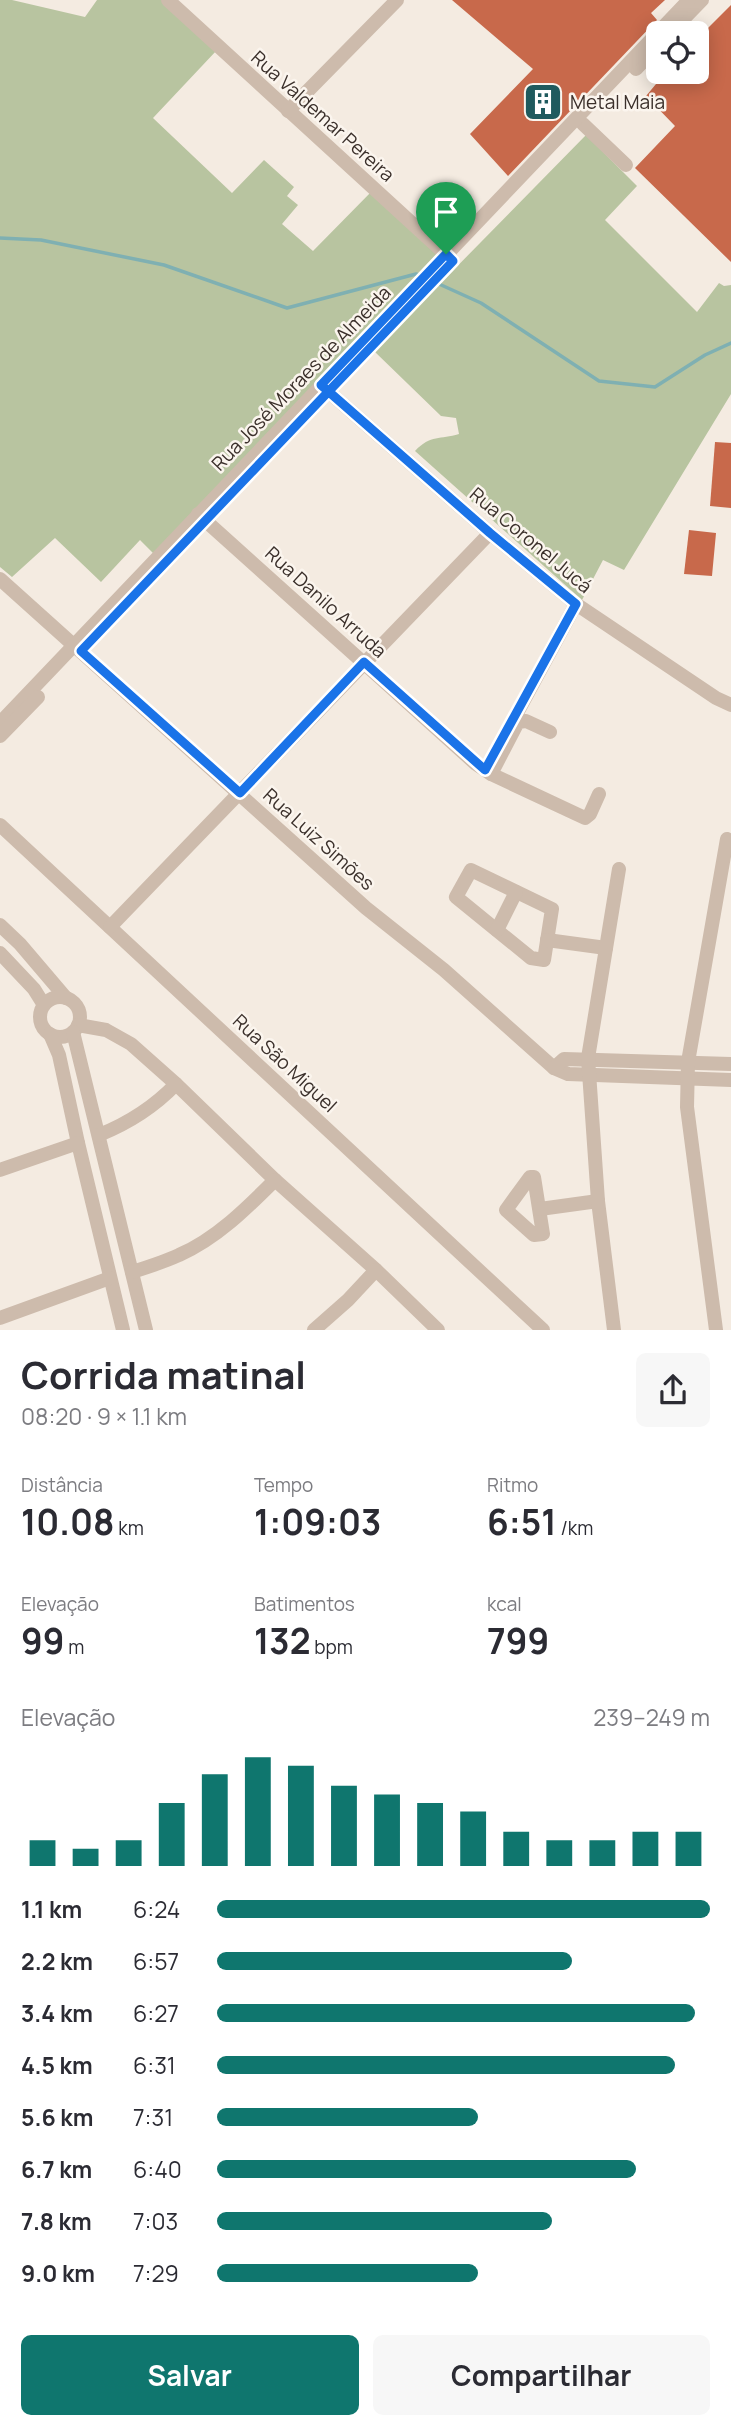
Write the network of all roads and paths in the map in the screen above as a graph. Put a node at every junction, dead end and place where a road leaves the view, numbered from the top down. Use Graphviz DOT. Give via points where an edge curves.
graph roads {
  1 [pos="167,0"];
  2 [pos="397,0"];
  3 [pos="689,0"];
  4 [pos="702,0"];
  5 [pos="673,21"];
  6 [pos="682,21"];
  7 [pos="646,53"];
  8 [pos="288,111"];
  9 [pos="586,116"];
  10 [pos="626,165"];
  11 [pos="449,258"];
  12 [pos="325,388"];
  13 [pos="202,518"];
  14 [pos="490,533"];
  15 [pos="0,579"];
  16 [pos="576,604"];
  17 [pos="78,648"];
  18 [pos="364,662"];
  19 [pos="731,705"];
  20 [pos="0,723"];
  21 [pos="550,733"];
  22 [pos="0,736"];
  23 [pos="488,772"];
  24 [pos="240,793"];
  25 [pos="599,794"];
  26 [pos="0,825"];
  27 [pos="727,839"];
  28 [pos="619,869"];
  29 [pos="516,892"];
  30 [pos="110,927"];
  31 [pos="2,930"];
  32 [pos="497,930"];
  33 [pos="547,940"];
  34 [pos="606,948"];
  35 [pos="0,953"];
  36 [pos="66,998"];
  37 [pos="44,1005"];
  38 [pos="75,1028"];
  39 [pos="50,1034"];
  40 [pos="588,1059"];
  41 [pos="688,1062"];
  42 [pos="731,1064"];
  43 [pos="554,1068"];
  44 [pos="589,1074"];
  45 [pos="688,1078"];
  46 [pos="731,1080"];
  47 [pos="176,1084"];
  48 [pos="99,1135"];
  49 [pos="78,1143"];
  50 [pos="0,1170"];
  51 [pos="275,1180"];
  52 [pos="598,1201"];
  53 [pos="540,1209"];
  54 [pos="376,1270"];
  55 [pos="132,1272"];
  56 [pos="110,1278"];
  57 [pos="0,1318"];
  58 [pos="123,1330"];
  59 [pos="146,1330"];
  60 [pos="314,1330"];
  61 [pos="438,1330"];
  62 [pos="543,1330"];
  63 [pos="614,1330"];
  64 [pos="716,1330"];
  1 -- 8 [label="street, Rua Valdemar Pereira"];
  2 -- 8 [label="street"];
  3 -- 5 [label="street, Rua José Moraes de Almeida"];
  4 -- 6 [label="street"];
  7 -- 9 [label="street, Rua José Moraes de Almeida"];
  8 -- 11 [label="street, Rua Valdemar Pereira"];
  9 -- 10 [label="street"];
  9 -- 11 [label="street, Rua José Moraes de Almeida"];
  11 -- 12 [label="street, Rua José Moraes de Almeida"];
  12 -- 13 [label="street, Rua José Moraes de Almeida"];
  12 -- 14 [label="street, Rua Coronel Jucá"];
  13 -- 17 [label="street, Rua José Moraes de Almeida"];
  13 -- 18 [label="street, Rua Danilo Arruda"];
  14 -- 16 [label="street, Rua Coronel Jucá"];
  14 -- 18 [label="street"];
  15 -- 17 [label="street, Rua Luiz Simões"];
  16 -- 19 [label="street, Rua Coronel Jucá"];
  16 -- 23 [label="street"];
  17 -- 20 [label="street, Rua José Moraes de Almeida"];
  17 -- 22 [label="street, Rua José Moraes de Almeida"];
  17 -- 24 [label="street, Rua Luiz Simões"];
  18 -- 23 [label="street, Rua Danilo Arruda"];
  18 -- 24 [label="street"];
  21 -- 23 [label="street" via="526,721 518,722"];
  23 -- 25 [label="street, Rua Danilo Arruda" via="585,818"];
  24 -- 30 [label="street"];
  24 -- 43 [label="street, Rua Luiz Simões"];
  26 -- 30 [label="street, Rua São Miguel"];
  27 -- 41 [label="street"];
  28 -- 34 [label="street"];
  29 -- 32 [label="street"];
  29 -- 32 [label="street" via="471,870 456,897"];
  29 -- 33 [label="street" via="552,909"];
  30 -- 62 [label="street, Rua São Miguel"];
  31 -- 36 [label="street" via="20,944"];
  32 -- 33 [label="street" via="531,958 544,960"];
  33 -- 34 [label="street"];
  34 -- 40 [label="street"];
  35 -- 37 [label="street"];
  36 -- 37 [label="street" via="50,999"];
  36 -- 38 [label="street" via="78,1009"];
  37 -- 39 [label="street" via="41,1021"];
  38 -- 39 [label="street" via="58,1036"];
  38 -- 47 [label="street" via="106,1030 122,1038"];
  38 -- 48 [label="street"];
  39 -- 49 [label="street"];
  40 -- 41 [label="street"];
  40 -- 43 [label="street" via="564,1059"];
  40 -- 44 [label="street"];
  41 -- 42 [label="street"];
  41 -- 45 [label="street"];
  43 -- 44 [label="street" via="568,1074"];
  44 -- 45 [label="street"];
  44 -- 52 [label="street"];
  45 -- 46 [label="street"];
  45 -- 64 [label="street" via="687,1107"];
  47 -- 48 [label="street" via="155,1104"];
  47 -- 51 [label="street"];
  48 -- 55 [label="street"];
  49 -- 50 [label="street"];
  49 -- 56 [label="street"];
  51 -- 54 [label="street"];
  51 -- 55 [label="street" via="206,1240"];
  52 -- 53 [label="street"];
  52 -- 63 [label="street"];
  54 -- 60 [label="street"];
  54 -- 61 [label="street"];
  55 -- 59 [label="street"];
  56 -- 57 [label="street"];
  56 -- 58 [label="street"];
}
